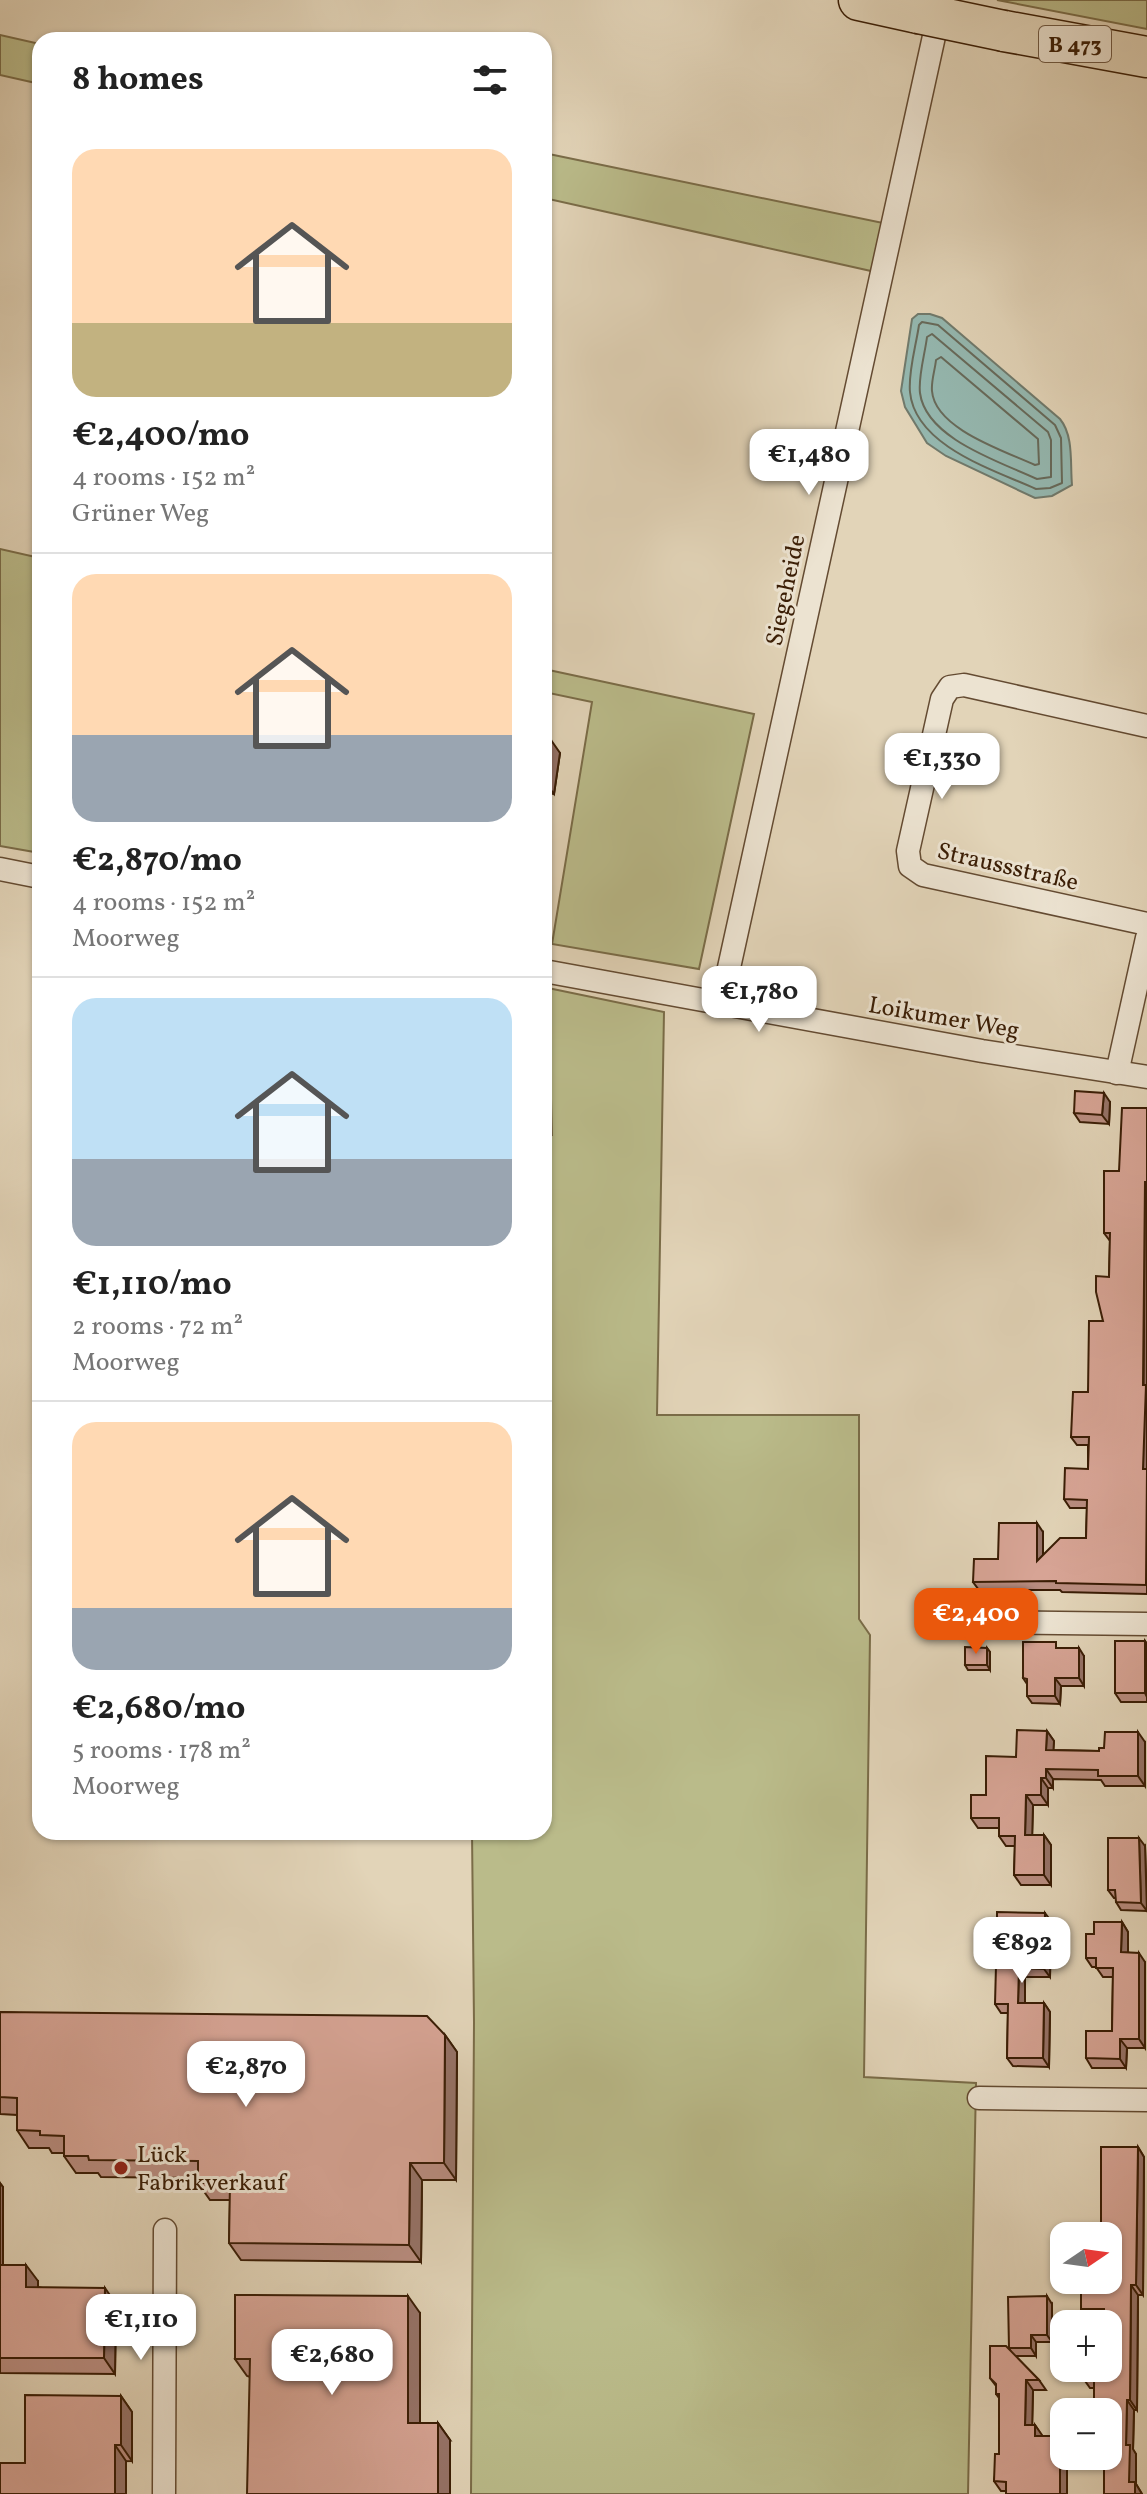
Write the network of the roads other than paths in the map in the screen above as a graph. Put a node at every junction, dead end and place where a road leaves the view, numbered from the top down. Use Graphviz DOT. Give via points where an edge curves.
graph roads {
  1 [pos="859,0"];
  2 [pos="930,7"];
  3 [pos="1147,57"];
  4 [pos="1147,726"];
  5 [pos="0,869"];
  6 [pos="32,875"];
  7 [pos="1147,924"];
  8 [pos="1147,938"];
  9 [pos="552,972"];
  10 [pos="721,1004"];
  11 [pos="1117,1073"];
  12 [pos="1147,1077"];
  13 [pos="980,1622"];
  14 [pos="1147,1624"];
  15 [pos="979,2098"];
  16 [pos="1147,2100"];
  17 [pos="165,2230"];
  18 [pos="164,2494"];
  1 -- 2 [label="highway, B 473"];
  2 -- 3 [label="highway, B 473, bridge" via="1004,31"];
  2 -- 10 [label="street, Siegeheide"];
  4 -- 7 [label="street, Straussstraße" via="964,685 950,687 942,699 908,851 910,866 923,875"];
  5 -- 6 [label="street"];
  8 -- 11 [label="street"];
  9 -- 10 [label="street, Loikumer Weg"];
  10 -- 11 [label="street, Loikumer Weg"];
  11 -- 12 [label="street, Loikumer Weg"];
  13 -- 14 [label="street"];
  15 -- 16 [label="street"];
  17 -- 18 [label="street"];
}
